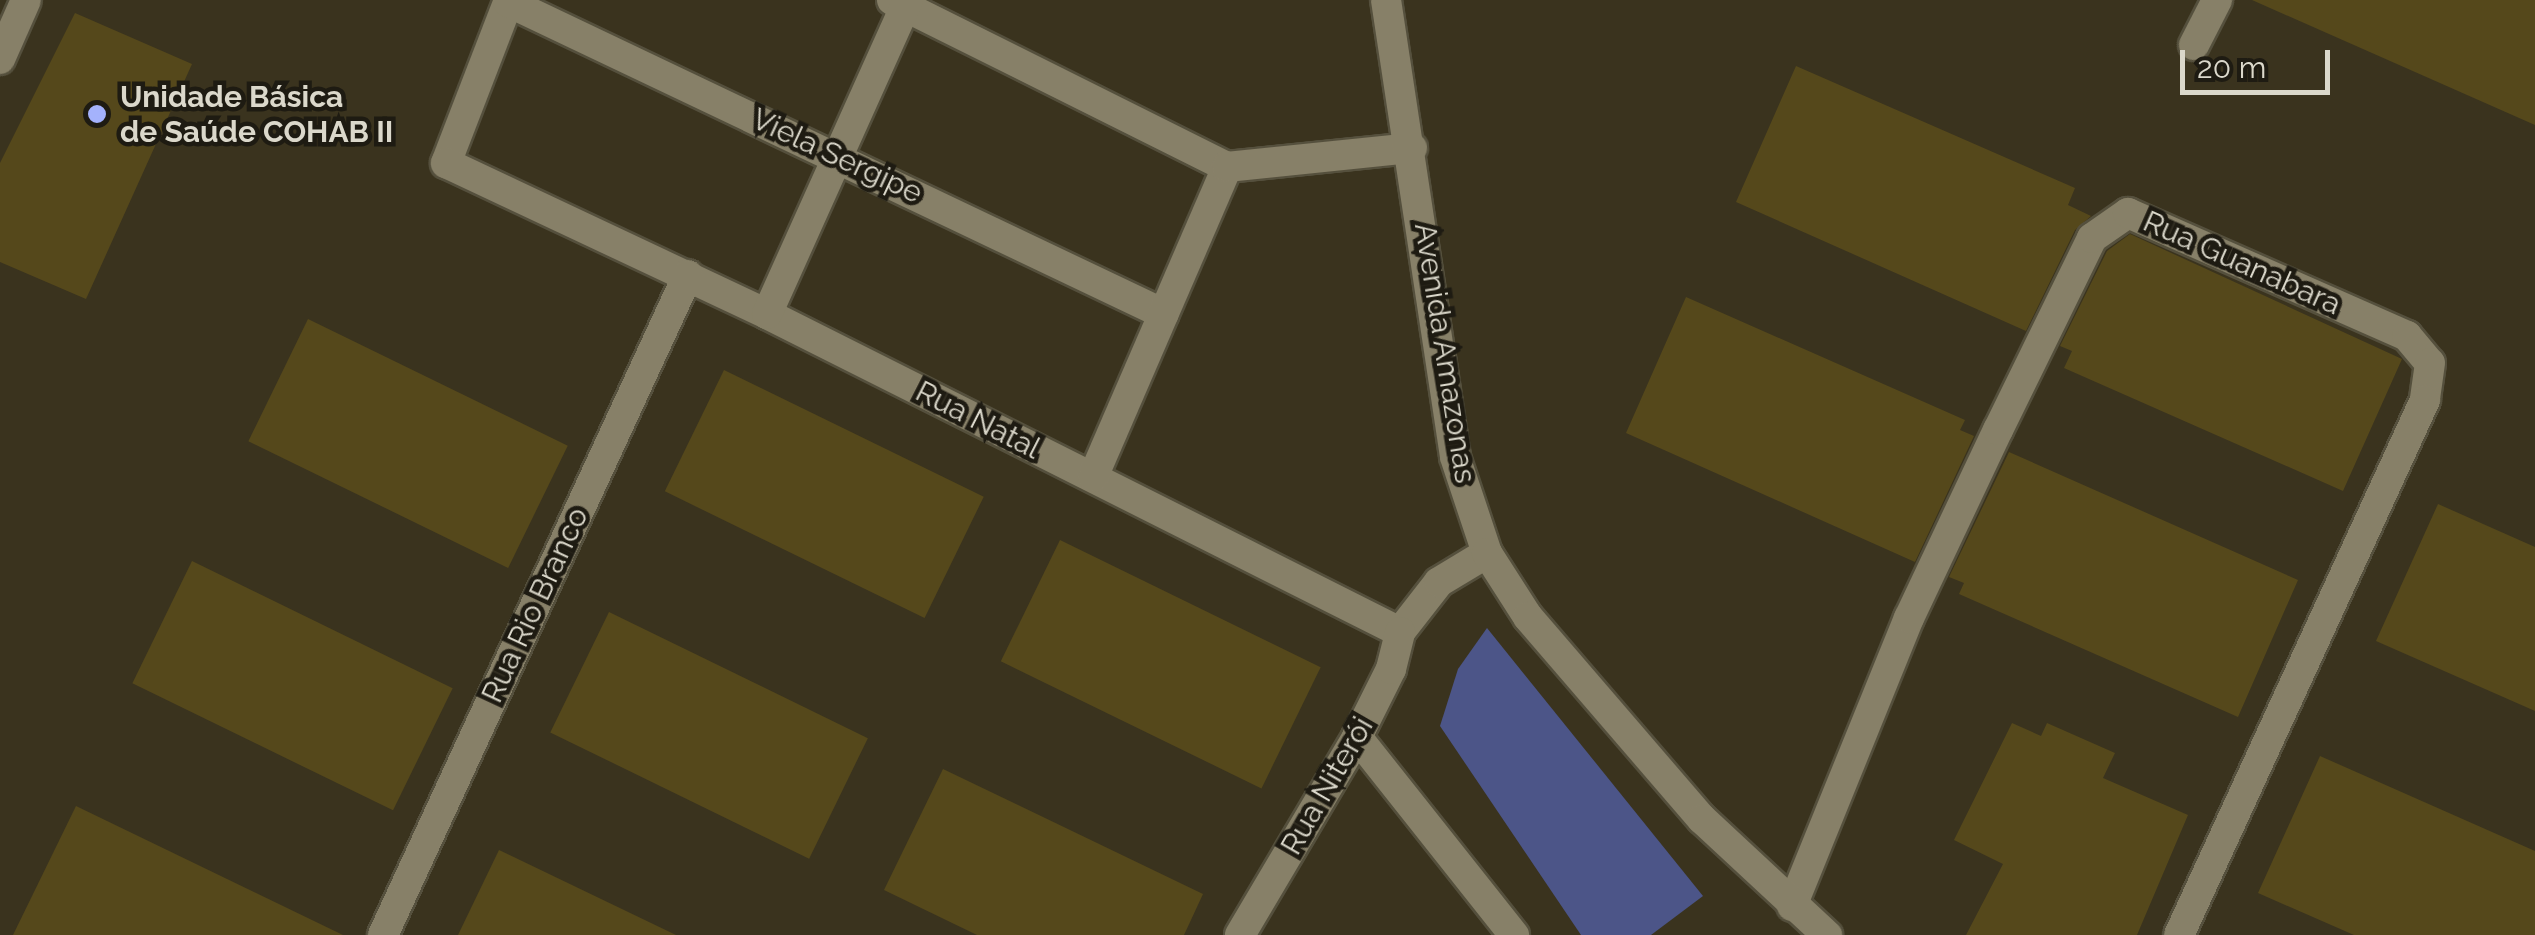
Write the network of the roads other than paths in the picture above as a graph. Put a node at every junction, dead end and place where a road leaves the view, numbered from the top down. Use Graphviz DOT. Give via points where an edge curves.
graph roads {
  1 [pos="26,0"];
  2 [pos="1386,0"];
  3 [pos="2217,0"];
  4 [pos="508,1"];
  5 [pos="901,2"];
  6 [pos="2194,46"];
  7 [pos="0,59"];
  8 [pos="1412,148"];
  9 [pos="842,156"];
  10 [pos="1227,167"];
  11 [pos="688,275"];
  12 [pos="767,314"];
  13 [pos="1164,314"];
  14 [pos="1093,477"];
  15 [pos="1486,553"];
  16 [pos="1400,632"];
  17 [pos="1356,737"];
  18 [pos="1792,906"];
  19 [pos="383,935"];
  20 [pos="1240,935"];
  21 [pos="1514,935"];
  22 [pos="1827,935"];
  23 [pos="2179,935"];
  1 -- 7 [label="street"];
  2 -- 8 [label="street, Avenida Amazonas"];
  3 -- 6 [label="street"];
  4 -- 9 [label="street, Viela Sergipe"];
  4 -- 11 [label="street, Rua Natal" via="446,164"];
  5 -- 9 [label="street"];
  5 -- 10 [label="street"];
  8 -- 10 [label="street"];
  8 -- 15 [label="street, Avenida Amazonas" via="1455,457"];
  9 -- 12 [label="street"];
  9 -- 13 [label="street, Viela Sergipe"];
  10 -- 13 [label="street"];
  11 -- 12 [label="street, Rua Natal"];
  11 -- 19 [label="street, Rua Rio Branco"];
  12 -- 14 [label="street, Rua Natal"];
  13 -- 14 [label="street"];
  14 -- 16 [label="street, Rua Natal"];
  15 -- 16 [label="street" via="1439,582"];
  15 -- 18 [label="street, Avenida Amazonas" via="1528,617 1702,820"];
  16 -- 17 [label="street, Rua Niterói" via="1391,669"];
  17 -- 20 [label="street, Rua Niterói"];
  17 -- 21 [label="street"];
  18 -- 22 [label="street, Avenida Amazonas"];
  18 -- 23 [label="street, Rua Guanabara" via="1910,618 2015,395 2092,238 2128,214 2396,331 2430,362 2425,400"];
}
